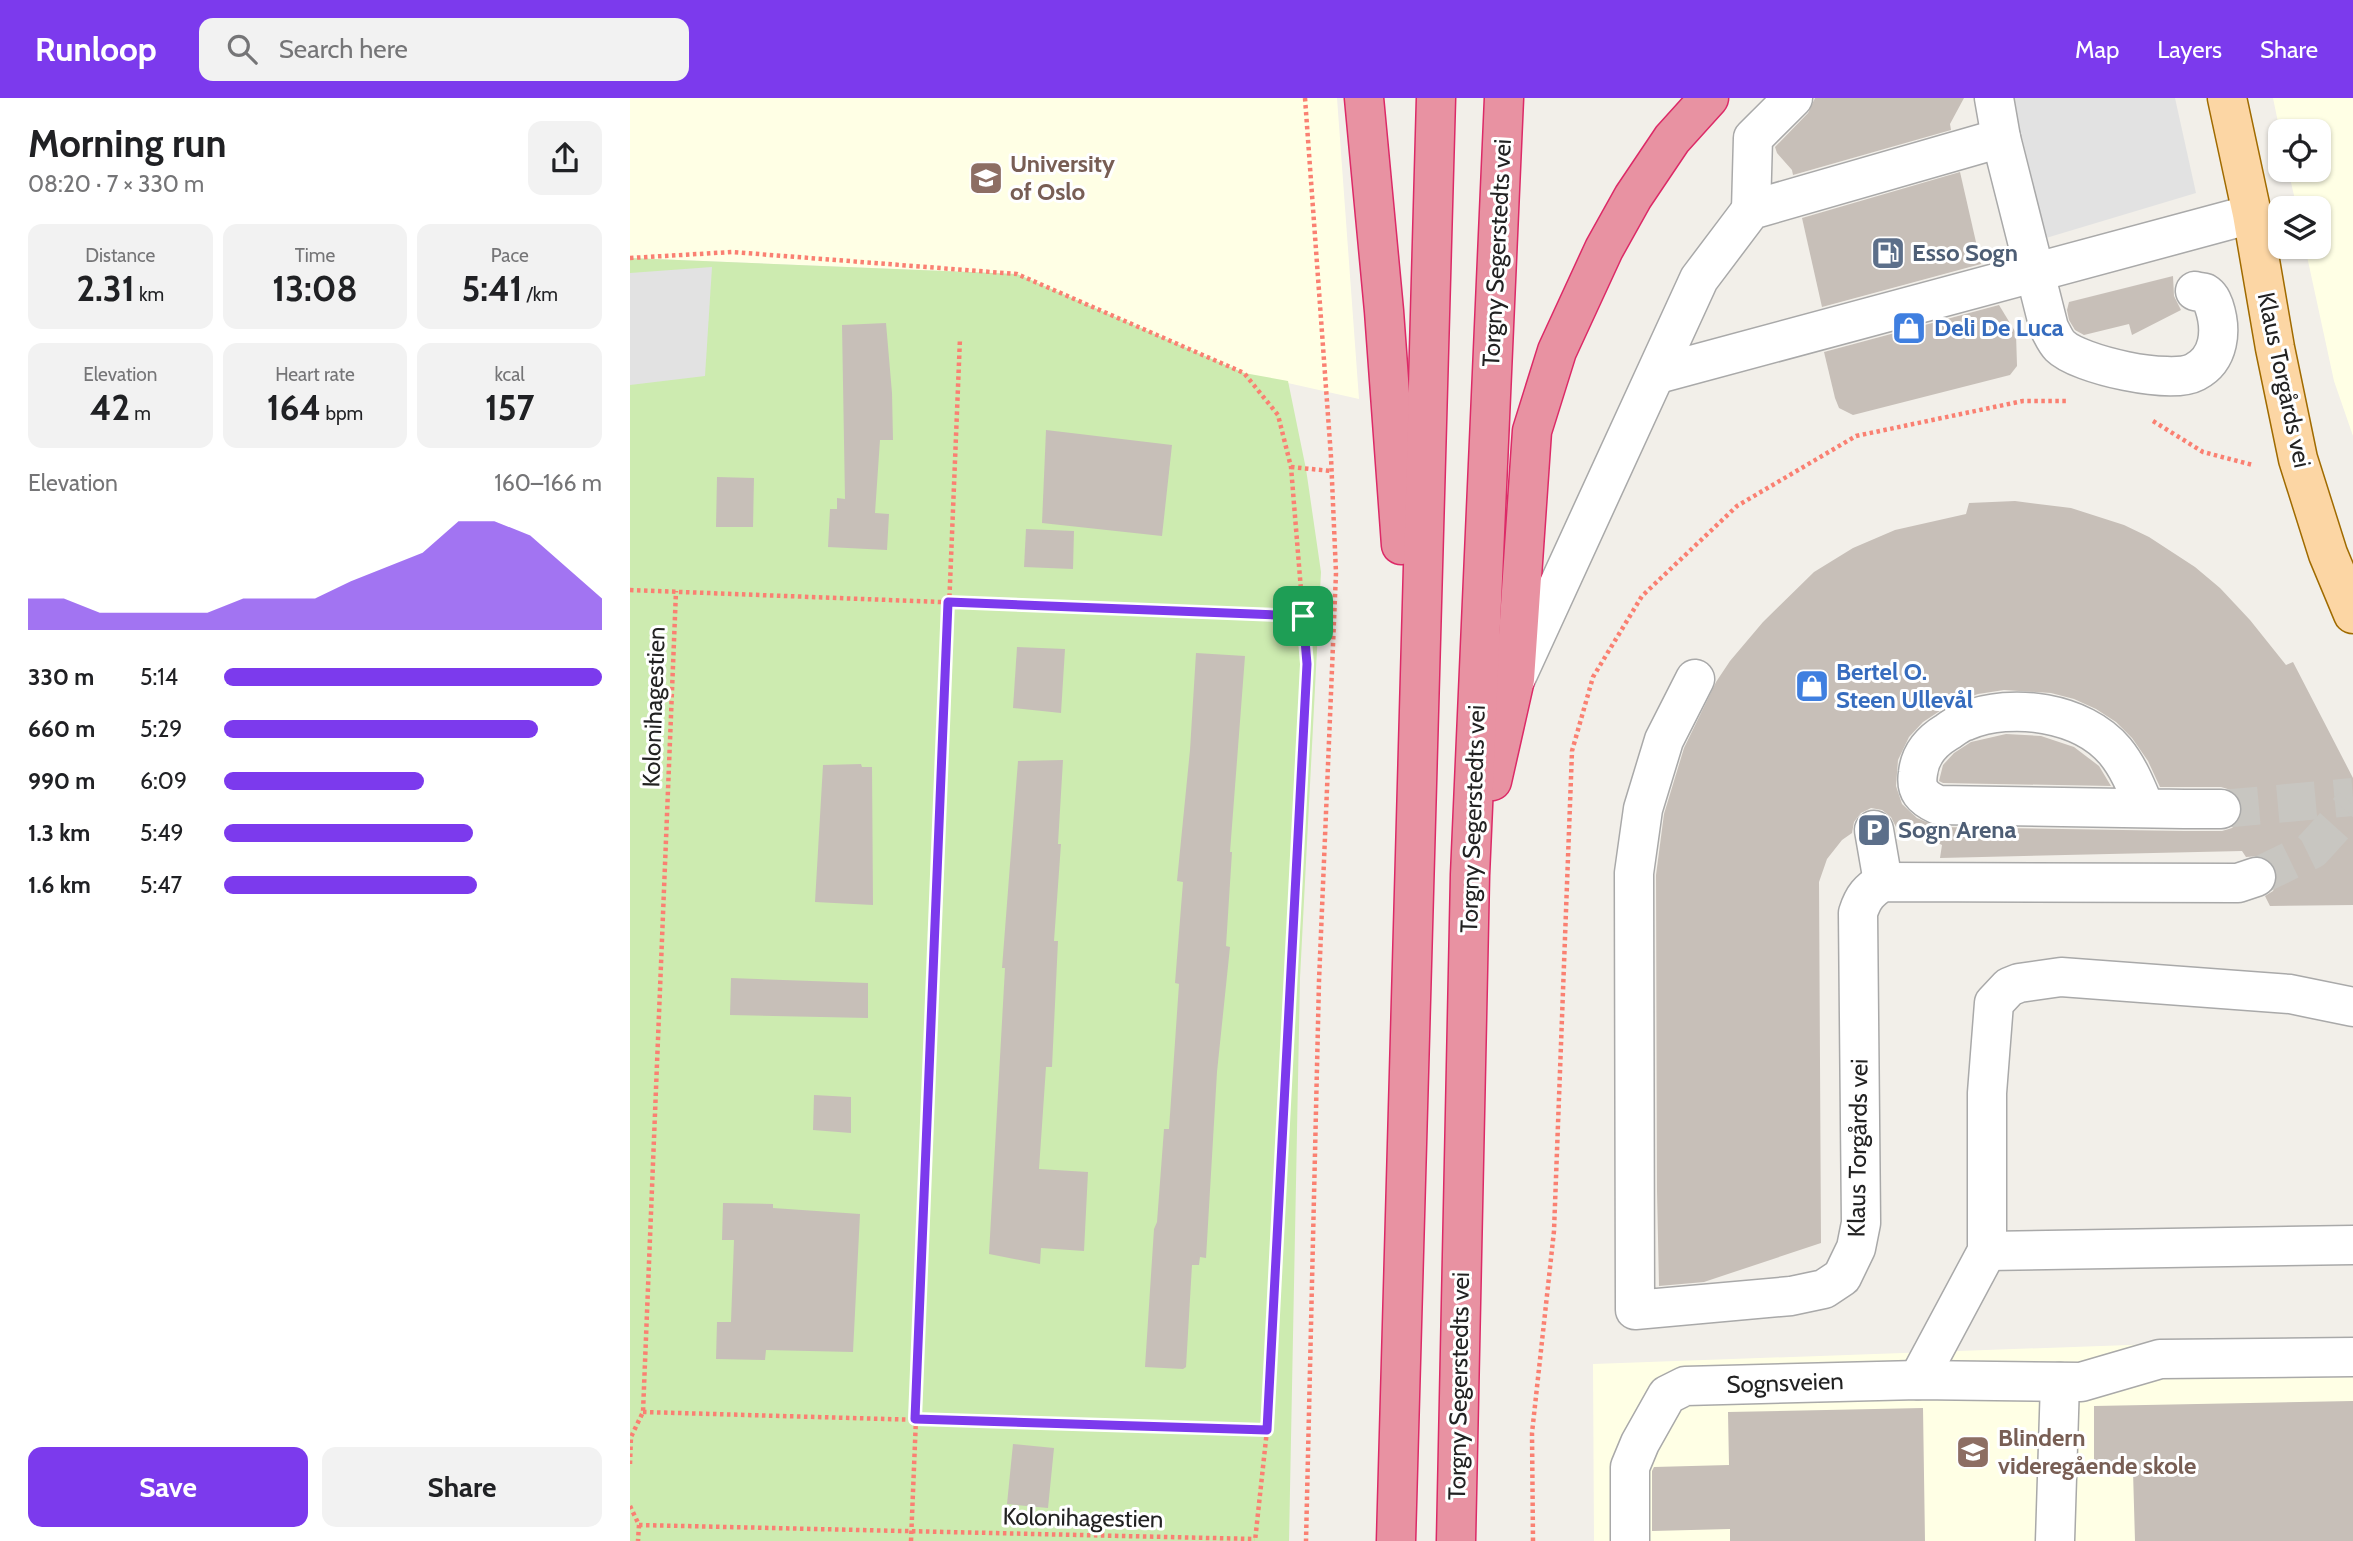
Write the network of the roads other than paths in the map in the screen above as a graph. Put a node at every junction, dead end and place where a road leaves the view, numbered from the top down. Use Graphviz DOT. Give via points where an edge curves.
graph roads {
  1 [pos="1364,98"];
  2 [pos="1436,98"];
  3 [pos="1504,98"];
  4 [pos="1709,98"];
  5 [pos="1793,98"];
  6 [pos="1994,98"];
  7 [pos="2227,98"];
  8 [pos="2001,138"];
  9 [pos="1751,210"];
  10 [pos="2252,214"];
  11 [pos="2035,271"];
  12 [pos="2194,291"];
  13 [pos="1658,374"];
  14 [pos="2353,614"];
  15 [pos="1515,679"];
  16 [pos="1695,679"];
  17 [pos="1416,753"];
  18 [pos="2145,808"];
  19 [pos="2221,809"];
  20 [pos="1874,830"];
  21 [pos="1470,875"];
  22 [pos="2256,877"];
  23 [pos="1883,882"];
  24 [pos="2353,1007"];
  25 [pos="2353,1245"];
  26 [pos="1987,1251"];
  27 [pos="2353,1357"];
  28 [pos="1918,1380"];
  29 [pos="2060,1382"];
  30 [pos="1396,1541"];
  31 [pos="1456,1541"];
  32 [pos="1630,1541"];
  33 [pos="2055,1541"];
  1 -- 17 [label="highway"];
  2 -- 17 [label="highway"];
  3 -- 21 [label="highway, Torgny Segerstedts vei"];
  4 -- 15 [label="highway" via="1672,139 1633,197 1557,351 1532,431"];
  5 -- 9 [label="lane" via="1753,138"];
  6 -- 8 [label="lane"];
  7 -- 10 [label="main road, Klaus Torgårds vei"];
  8 -- 9 [label="lane"];
  8 -- 11 [label="lane"];
  9 -- 13 [label="lane" via="1699,279"];
  10 -- 11 [label="lane"];
  10 -- 14 [label="main road, Klaus Torgårds vei" via="2298,459"];
  11 -- 12 [label="lane" via="2049,328 2059,346 2106,369 2169,376 2194,373 2219,341 2219,320 2212,299"];
  11 -- 13 [label="lane"];
  13 -- 15 [label="lane"];
  15 -- 21 [label="highway"];
  16 -- 23 [label="lane, Klaus Torgårds vei" via="1664,740 1643,809 1634,873 1634,1310 1791,1296 1824,1289 1842,1277 1856,1248 1861,1223 1858,913 1870,890"];
  17 -- 30 [label="highway"];
  18 -- 18 [label="lane" via="1938,805 1924,799 1916,784 1919,763 1933,740 1966,721 2000,713 2043,713 2087,728 2115,751"];
  18 -- 19 [label="lane"];
  20 -- 23 [label="lane"];
  21 -- 31 [label="highway, Torgny Segerstedts vei"];
  22 -- 23 [label="lane" via="2238,883"];
  24 -- 26 [label="lane" via="2290,994 2062,977 2009,987 1994,1003 1987,1093"];
  25 -- 26 [label="lane"];
  26 -- 28 [label="lane"];
  27 -- 29 [label="lane, Sognsveien" via="2160,1359 2081,1382"];
  28 -- 29 [label="lane, Sognsveien"];
  28 -- 32 [label="lane, Sognsveien" via="1685,1386 1667,1395 1630,1467"];
  29 -- 33 [label="lane"];
}
